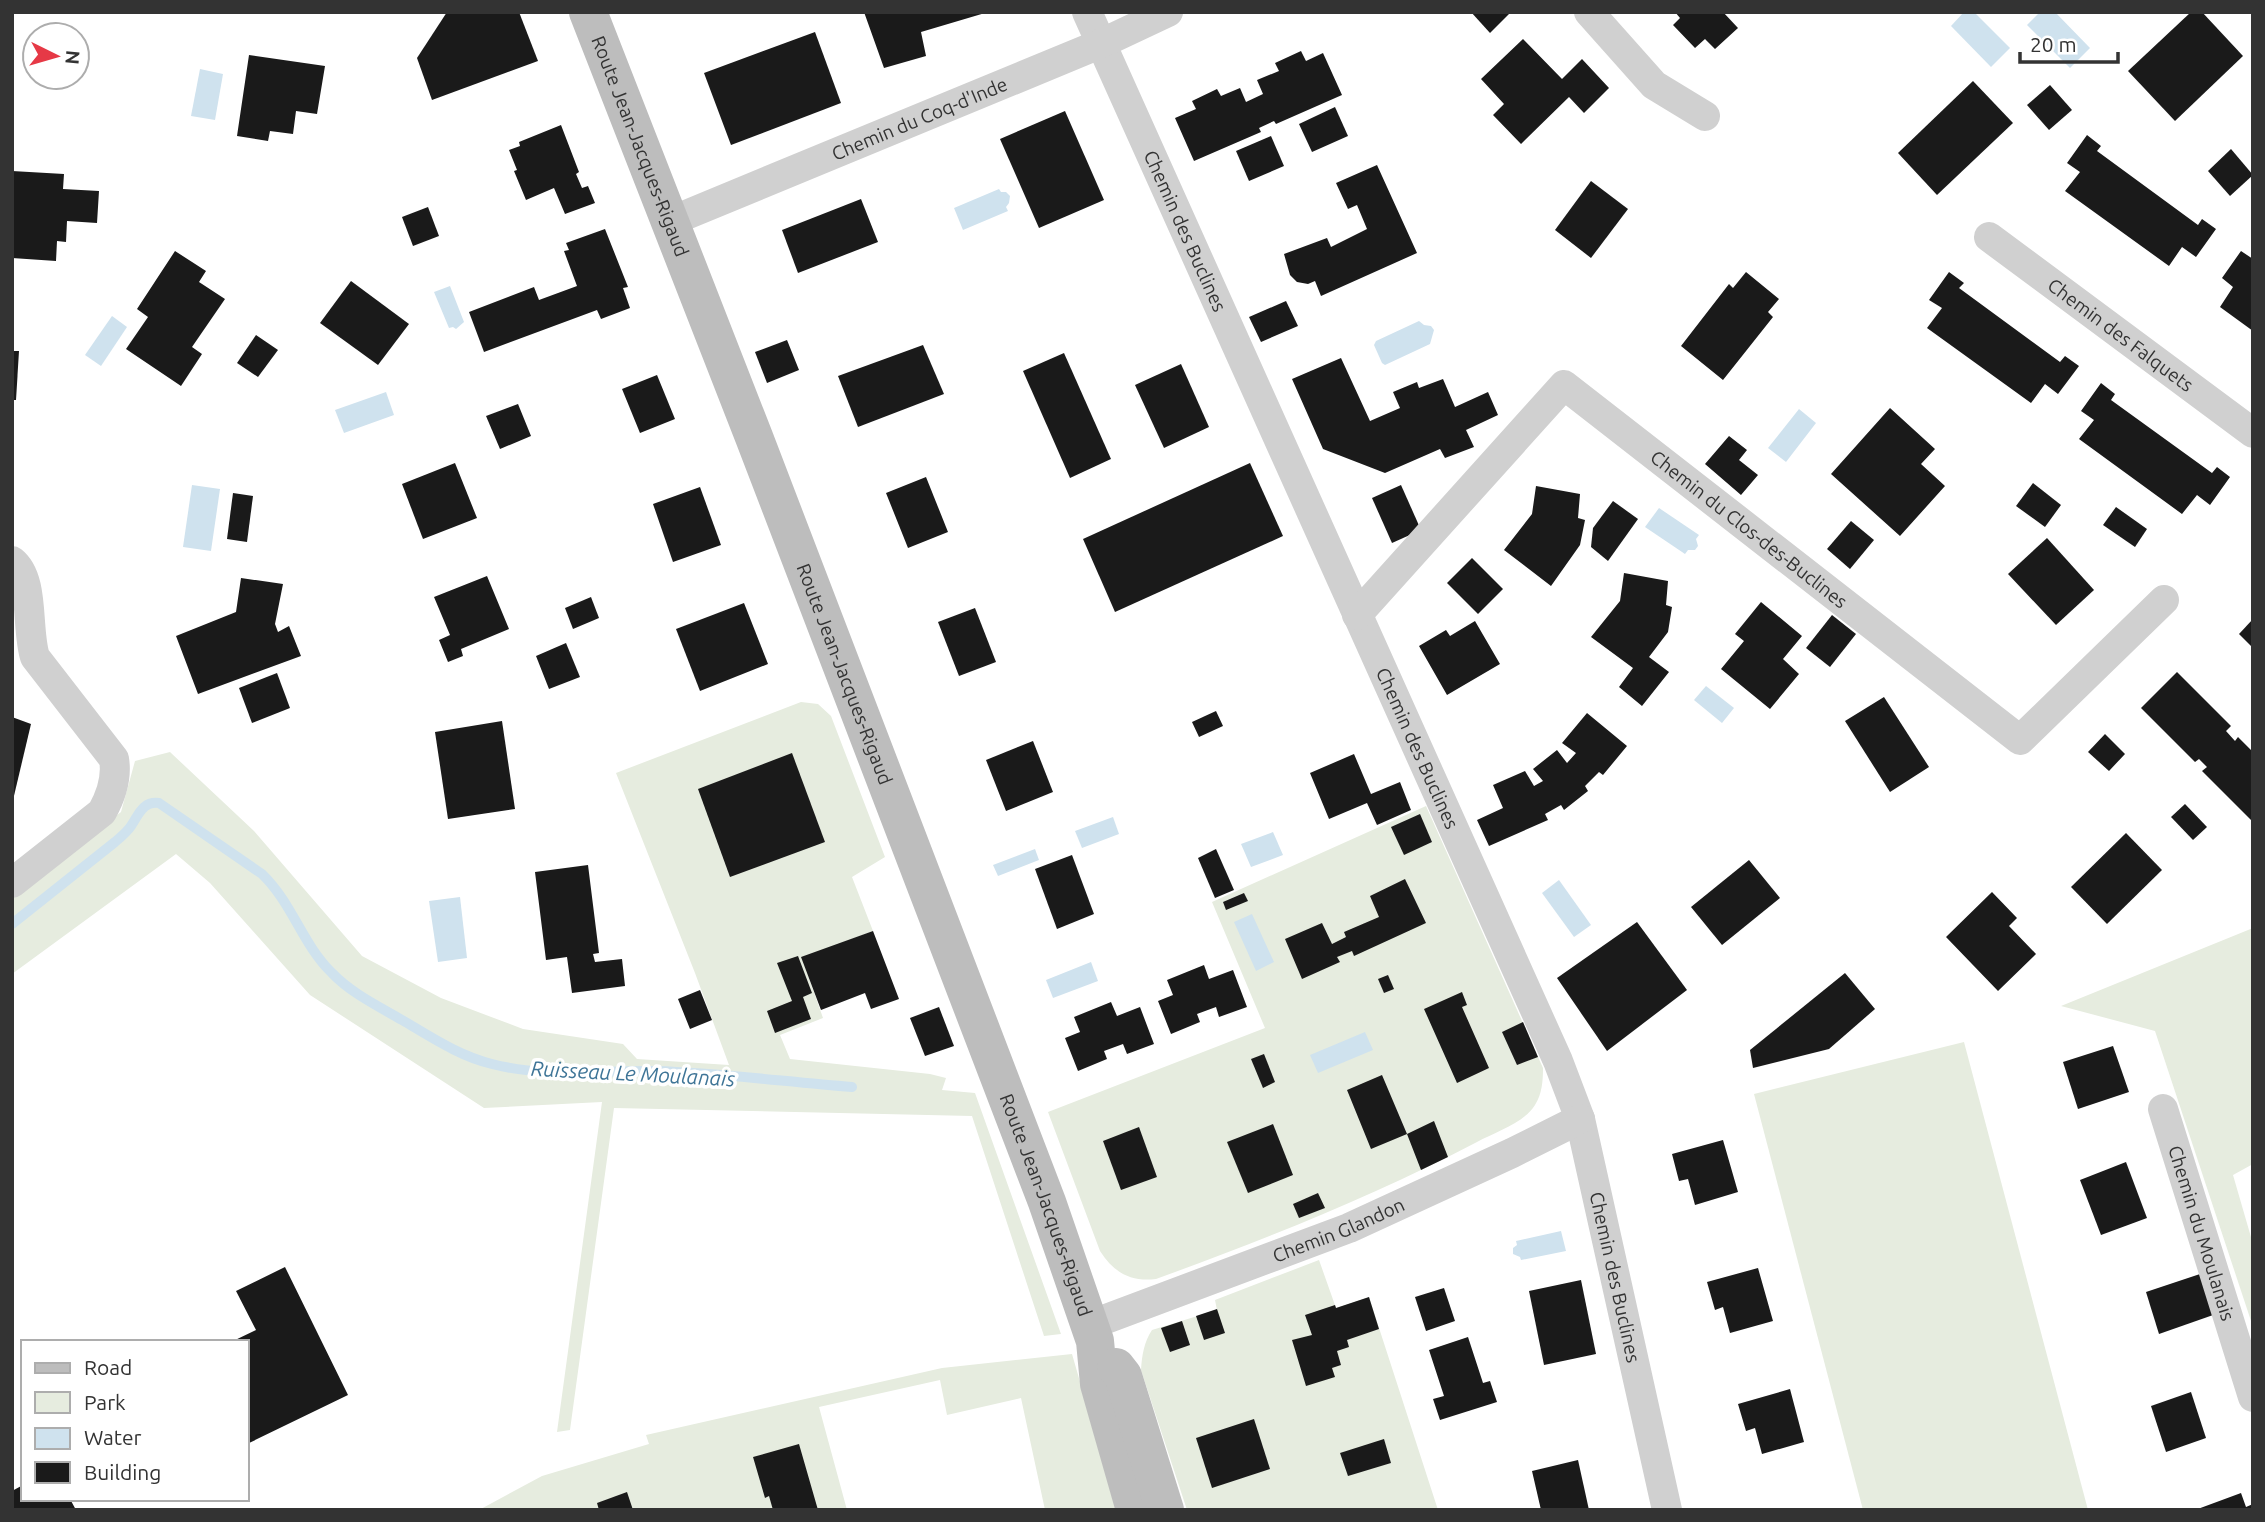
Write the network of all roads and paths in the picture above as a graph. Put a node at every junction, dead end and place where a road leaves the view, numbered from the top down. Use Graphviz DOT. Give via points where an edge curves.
graph roads {
  1 [pos="588,12"];
  2 [pos="1087,12"];
  3 [pos="1168,12"];
  4 [pos="1589,12"];
  5 [pos="1100,44"];
  6 [pos="1705,116"];
  7 [pos="669,222"];
  8 [pos="1989,237"];
  9 [pos="2253,433"];
  10 [pos="12,561"];
  11 [pos="2164,600"];
  12 [pos="1357,614"];
  13 [pos="12,883"];
  14 [pos="2163,1109"];
  15 [pos="1580,1119"];
  16 [pos="1092,1333"];
  17 [pos="2253,1397"];
  18 [pos="1135,1510"];
  19 [pos="1164,1510"];
  20 [pos="1667,1510"];
  1 -- 7 [label="street, Route Jean-Jacques-Rigaud"];
  2 -- 5 [label="street, Chemin des Buclines"];
  3 -- 5 [label="street, Chemin du Coq-d'Inde"];
  4 -- 6 [label="street" via="1654,85"];
  5 -- 7 [label="street, Chemin du Coq-d'Inde"];
  5 -- 12 [label="street, Chemin des Buclines"];
  7 -- 16 [label="street, Route Jean-Jacques-Rigaud" via="1047,1202"];
  8 -- 9 [label="street, Chemin des Falquets"];
  10 -- 13 [label="street" via="21,568 26,584 35,657 114,759 116,771 102,813"];
  11 -- 12 [label="street, Chemin du Clos-des-Buclines" via="2020,740 1564,385"];
  12 -- 15 [label="street, Chemin des Buclines"];
  14 -- 17 [label="street, Chemin du Moulanais"];
  15 -- 16 [label="street, Chemin Glandon" via="1349,1228"];
  15 -- 20 [label="street, Chemin des Buclines"];
  16 -- 18 [label="street, Route Jean-Jacques-Rigaud" via="1099,1384"];
  16 -- 19 [label="street, Route Jean-Jacques-Rigaud" via="1124,1376"];
}
